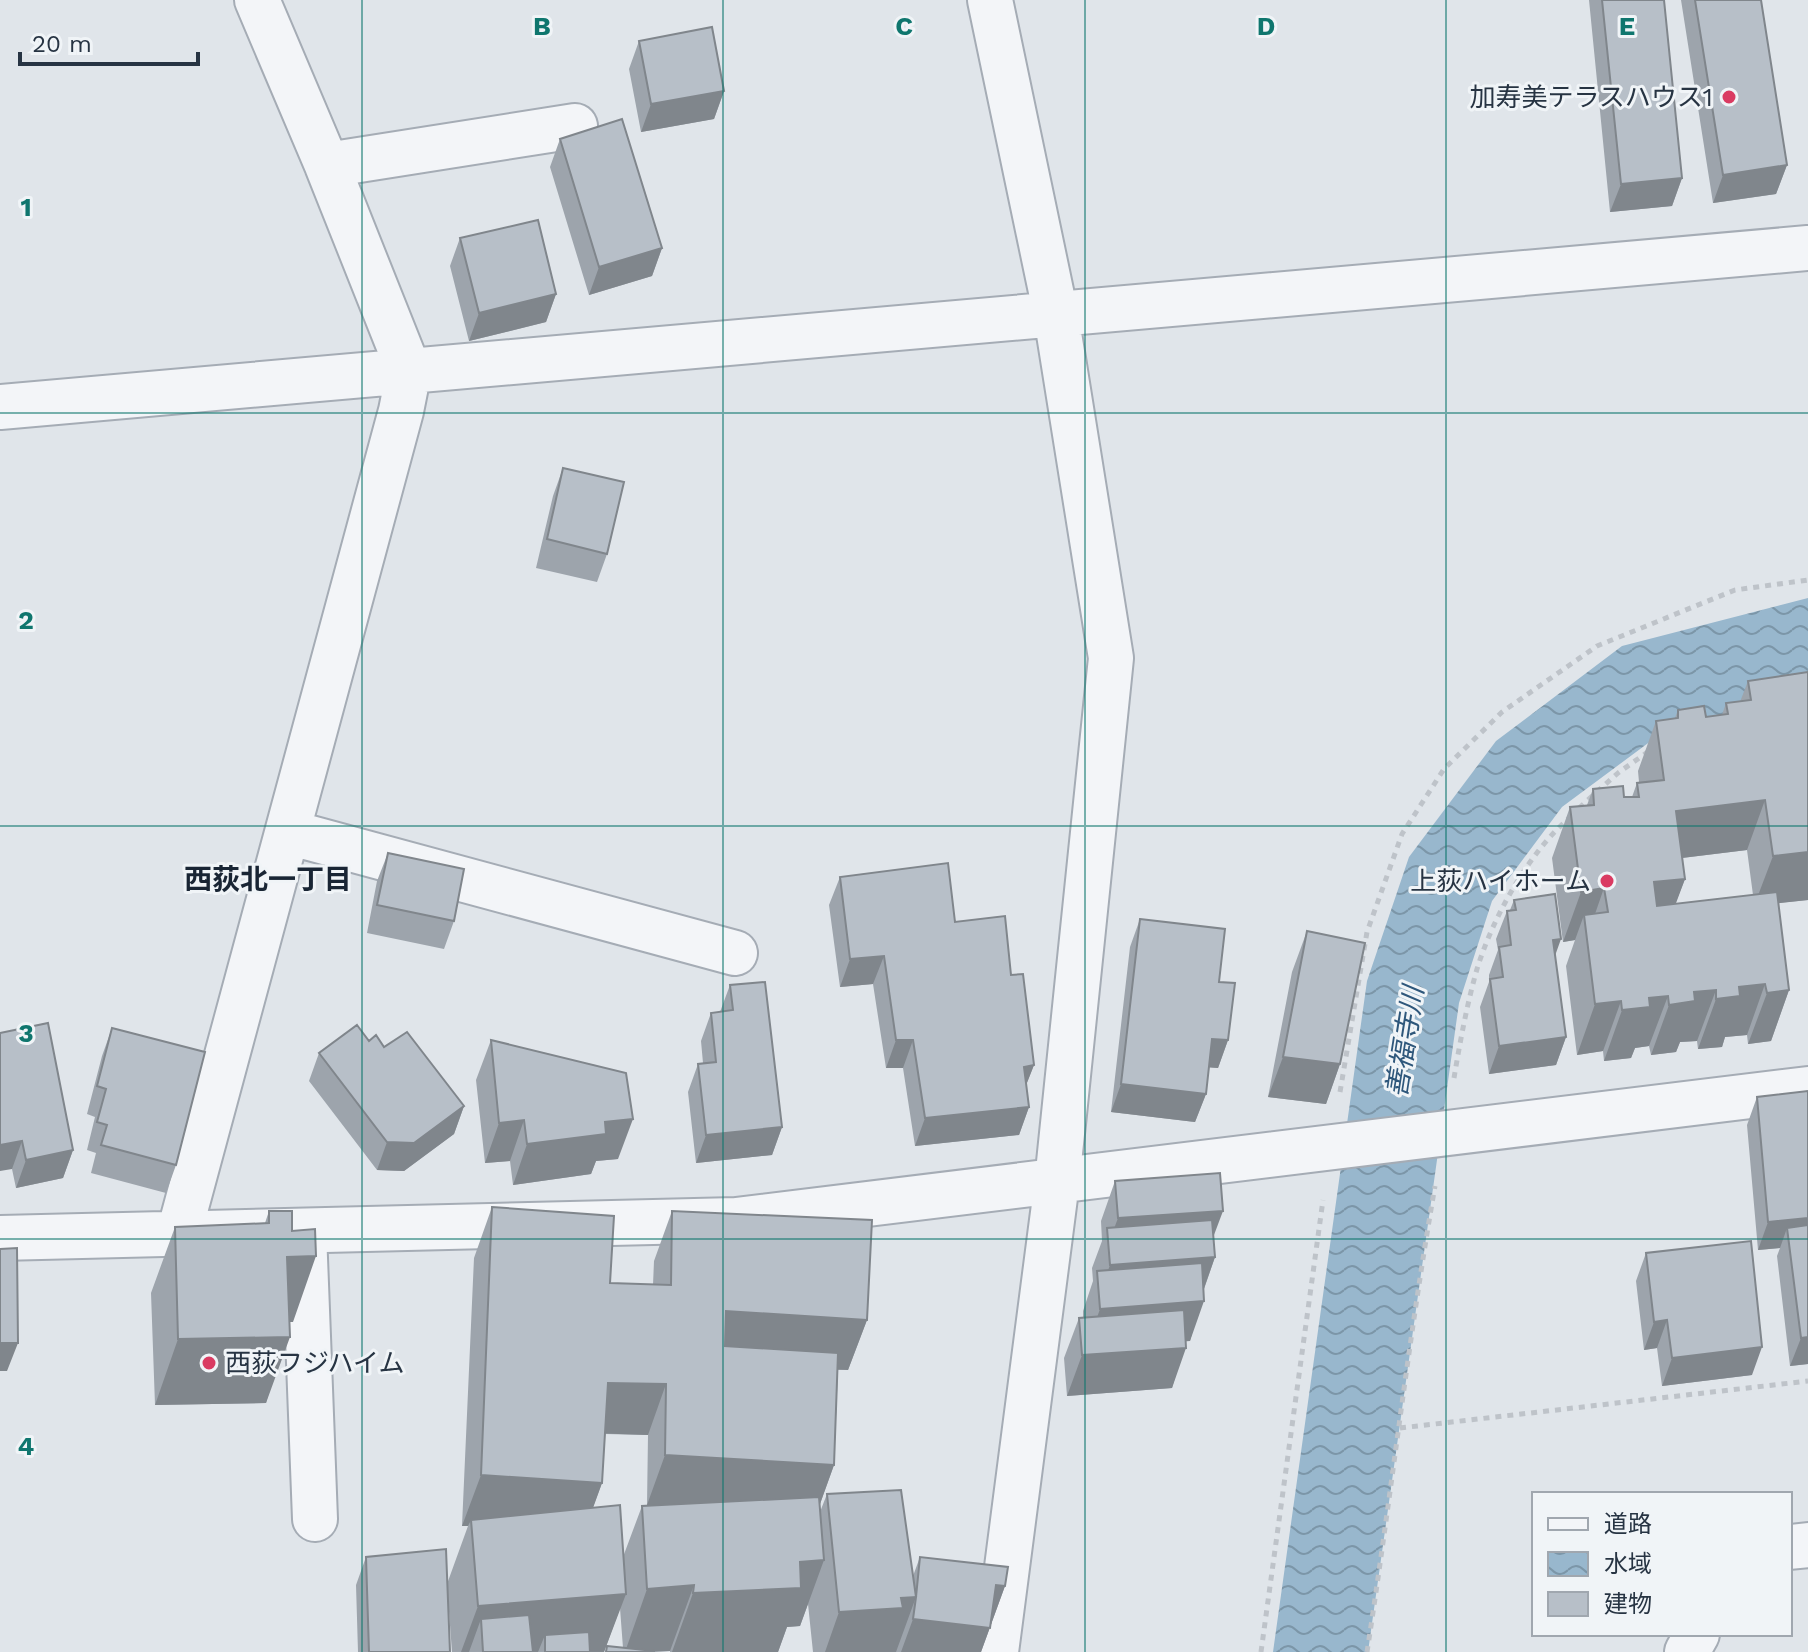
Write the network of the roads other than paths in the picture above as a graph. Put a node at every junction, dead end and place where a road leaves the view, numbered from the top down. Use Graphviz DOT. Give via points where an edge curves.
graph roads {
  1 [pos="257,0"];
  2 [pos="990,0"];
  3 [pos="575,126"];
  4 [pos="327,165"];
  5 [pos="1808,248"];
  6 [pos="1056,315"];
  7 [pos="409,371"];
  8 [pos="0,407"];
  9 [pos="288,832"];
  10 [pos="735,953"];
  11 [pos="1808,1089"];
  12 [pos="1057,1182"];
  13 [pos="304,1232"];
  14 [pos="179,1233"];
  15 [pos="0,1238"];
  16 [pos="315,1519"];
  17 [pos="996,1652"];
  1 -- 4 [label="street"];
  2 -- 6 [label="street"];
  3 -- 4 [label="street"];
  4 -- 7 [label="street"];
  5 -- 6 [label="street"];
  6 -- 7 [label="street"];
  6 -- 12 [label="street" via="1111,658"];
  7 -- 8 [label="street"];
  7 -- 9 [label="street"];
  9 -- 10 [label="street"];
  9 -- 14 [label="street"];
  11 -- 12 [label="street"];
  12 -- 13 [label="street" via="736,1220"];
  12 -- 17 [label="street"];
  13 -- 14 [label="street"];
  13 -- 16 [label="street"];
  14 -- 15 [label="street"];
}
